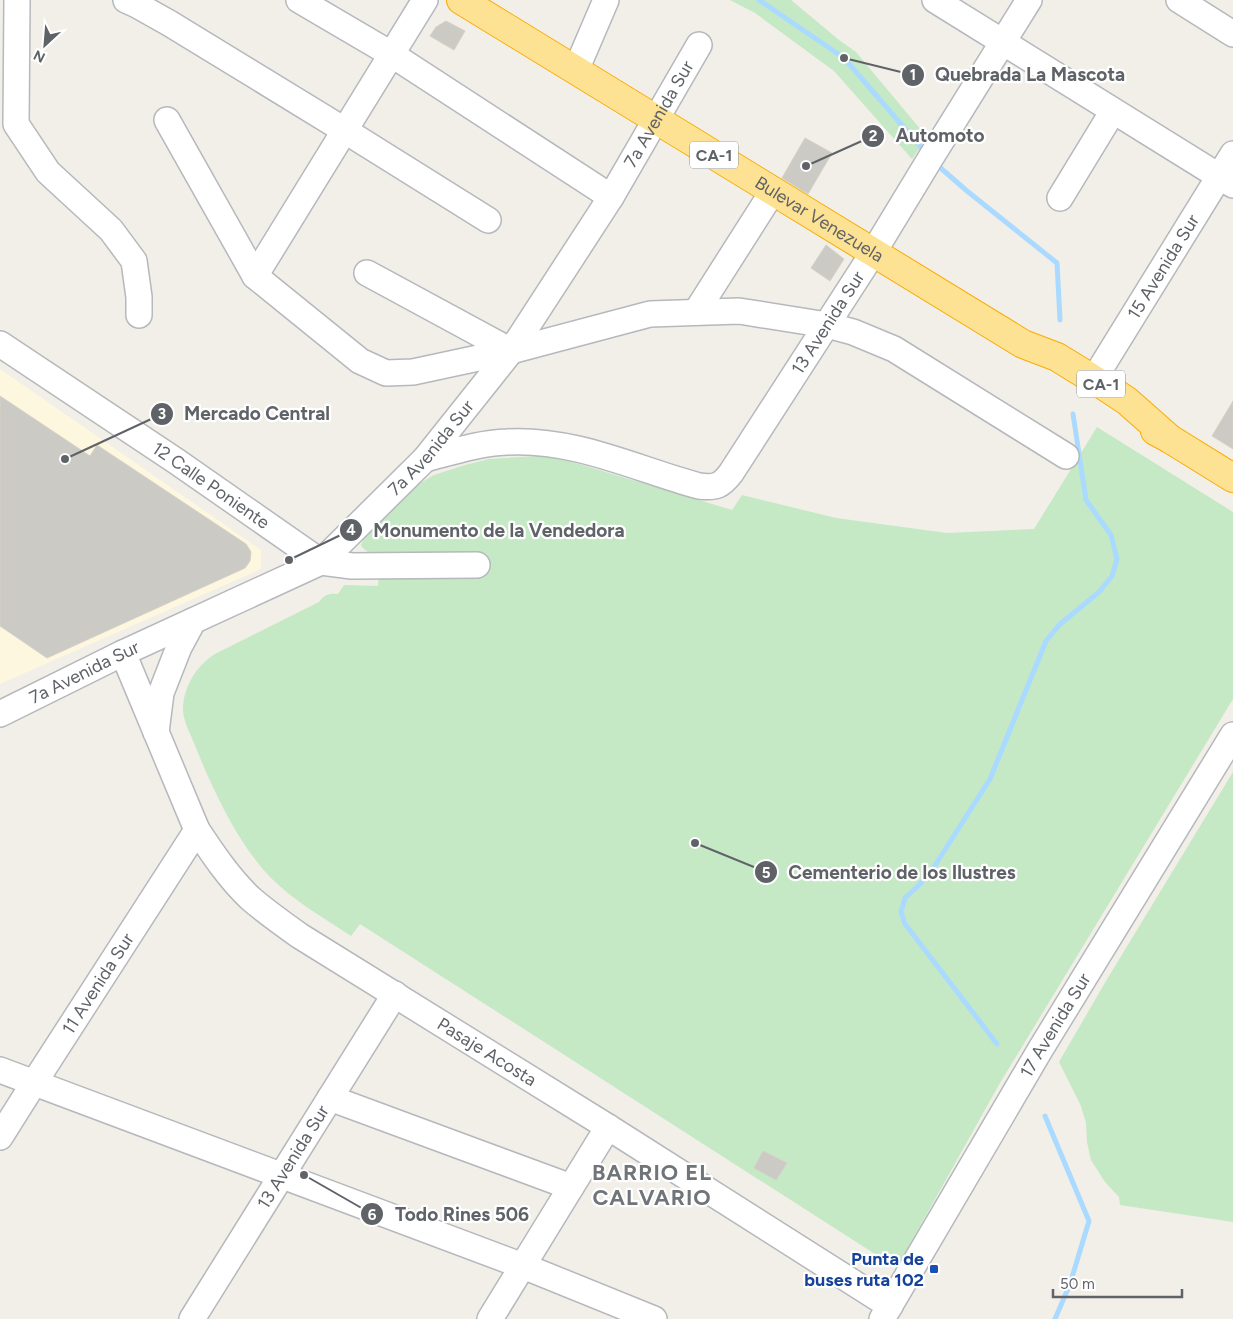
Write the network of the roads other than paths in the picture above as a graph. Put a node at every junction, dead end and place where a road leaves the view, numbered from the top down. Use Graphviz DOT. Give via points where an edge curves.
graph roads {
  1 [pos="17,0"];
  2 [pos="126,0"];
  3 [pos="299,0"];
  4 [pos="425,0"];
  5 [pos="461,0"];
  6 [pos="606,0"];
  7 [pos="934,0"];
  8 [pos="1029,0"];
  9 [pos="1179,0"];
  10 [pos="1233,34"];
  11 [pos="1003,42"];
  12 [pos="699,45"];
  13 [pos="391,54"];
  14 [pos="576,70"];
  15 [pos="1113,111"];
  16 [pos="167,120"];
  17 [pos="656,120"];
  18 [pos="344,130"];
  19 [pos="1233,154"];
  20 [pos="1226,181"];
  21 [pos="773,191"];
  22 [pos="610,197"];
  23 [pos="1060,198"];
  24 [pos="488,220"];
  25 [pos="873,253"];
  26 [pos="367,272"];
  27 [pos="255,276"];
  28 [pos="696,312"];
  29 [pos="139,315"];
  30 [pos="827,325"];
  31 [pos="0,344"];
  32 [pos="1023,344"];
  33 [pos="511,351"];
  34 [pos="1094,379"];
  35 [pos="1170,439"];
  36 [pos="1066,456"];
  37 [pos="425,459"];
  38 [pos="1233,478"];
  39 [pos="321,562"];
  40 [pos="477,565"];
  41 [pos="193,621"];
  42 [pos="123,653"];
  43 [pos="0,714"];
  44 [pos="156,732"];
  45 [pos="1233,735"];
  46 [pos="197,830"];
  47 [pos="395,994"];
  48 [pos="0,1070"];
  49 [pos="34,1083"];
  50 [pos="330,1098"];
  51 [pos="608,1127"];
  52 [pos="0,1137"];
  53 [pos="281,1176"];
  54 [pos="571,1187"];
  55 [pos="523,1266"];
  56 [pos="886,1313"];
  57 [pos="648,1318"];
  58 [pos="192,1319"];
  59 [pos="490,1319"];
  1 -- 29 [label="street" via="16,124 48,172 110,230 134,261"];
  2 -- 18 [label="street"];
  3 -- 13 [label="street"];
  4 -- 13 [label="street"];
  5 -- 14 [label="highway, Bulevar Venezuela / CA-1"];
  6 -- 14 [label="street"];
  7 -- 11 [label="street"];
  8 -- 11 [label="street, 13 Avenida Sur"];
  9 -- 10 [label="street"];
  11 -- 15 [label="street"];
  11 -- 25 [label="street, 13 Avenida Sur"];
  12 -- 17 [label="street, 7a Avenida Sur"];
  13 -- 18 [label="street"];
  13 -- 22 [label="street"];
  14 -- 17 [label="highway, Bulevar Venezuela / CA-1"];
  15 -- 20 [label="street"];
  15 -- 23 [label="street"];
  16 -- 27 [label="street"];
  17 -- 21 [label="highway, Bulevar Venezuela / CA-1"];
  17 -- 22 [label="street, 7a Avenida Sur"];
  18 -- 24 [label="street"];
  18 -- 27 [label="street"];
  19 -- 20 [label="street, 15 Avenida Sur"];
  20 -- 34 [label="street, 15 Avenida Sur"];
  21 -- 25 [label="highway, Bulevar Venezuela / CA-1"];
  21 -- 28 [label="street"];
  22 -- 33 [label="street, 7a Avenida Sur"];
  25 -- 30 [label="street, 13 Avenida Sur"];
  25 -- 32 [label="highway, Bulevar Venezuela / CA-1"];
  26 -- 33 [label="street"];
  27 -- 33 [label="street" via="360,361 386,373 413,372"];
  28 -- 30 [label="street" via="739,311"];
  28 -- 33 [label="street" via="650,314"];
  30 -- 36 [label="street" via="894,349"];
  30 -- 37 [label="street, 13 Avenida Sur" via="731,473 714,487 699,486 584,450 539,442 497,443"];
  31 -- 39 [label="street, 12 Calle Poniente" via="183,465"];
  32 -- 34 [label="highway, Bulevar Venezuela / CA-1" via="1057,357"];
  32 -- 35 [label="highway, Bulevar Venezuela / CA-1" via="1048,368 1119,413"];
  33 -- 37 [label="street, 7a Avenida Sur"];
  34 -- 35 [label="highway, Bulevar Venezuela / CA-1" via="1127,401"];
  35 -- 38 [label="highway, Bulevar Venezuela / CA-1"];
  37 -- 39 [label="street, 7a Avenida Sur"];
  39 -- 40 [label="street" via="352,566"];
  39 -- 41 [label="street, 7a Avenida Sur"];
  41 -- 42 [label="street, 7a Avenida Sur"];
  41 -- 44 [label="street" via="161,693"];
  42 -- 43 [label="street, 7a Avenida Sur"];
  42 -- 44 [label="street, Pasaje Acosta"];
  44 -- 46 [label="street, Pasaje Acosta"];
  45 -- 56 [label="street, 17 Avenida Sur" via="1040,1050"];
  46 -- 47 [label="street, Pasaje Acosta" via="234,881 263,909 300,936"];
  46 -- 49 [label="street, 11 Avenida Sur"];
  47 -- 50 [label="street, 13 Avenida Sur"];
  47 -- 51 [label="street, Pasaje Acosta"];
  48 -- 49 [label="street"];
  49 -- 52 [label="street, 11 Avenida Sur"];
  49 -- 53 [label="street"];
  50 -- 53 [label="street, 13 Avenida Sur"];
  50 -- 54 [label="street"];
  51 -- 54 [label="street"];
  51 -- 56 [label="street, Pasaje Acosta"];
  53 -- 55 [label="street"];
  53 -- 58 [label="street, 13 Avenida Sur"];
  54 -- 55 [label="street"];
  55 -- 57 [label="street"];
  55 -- 59 [label="street"];
}
